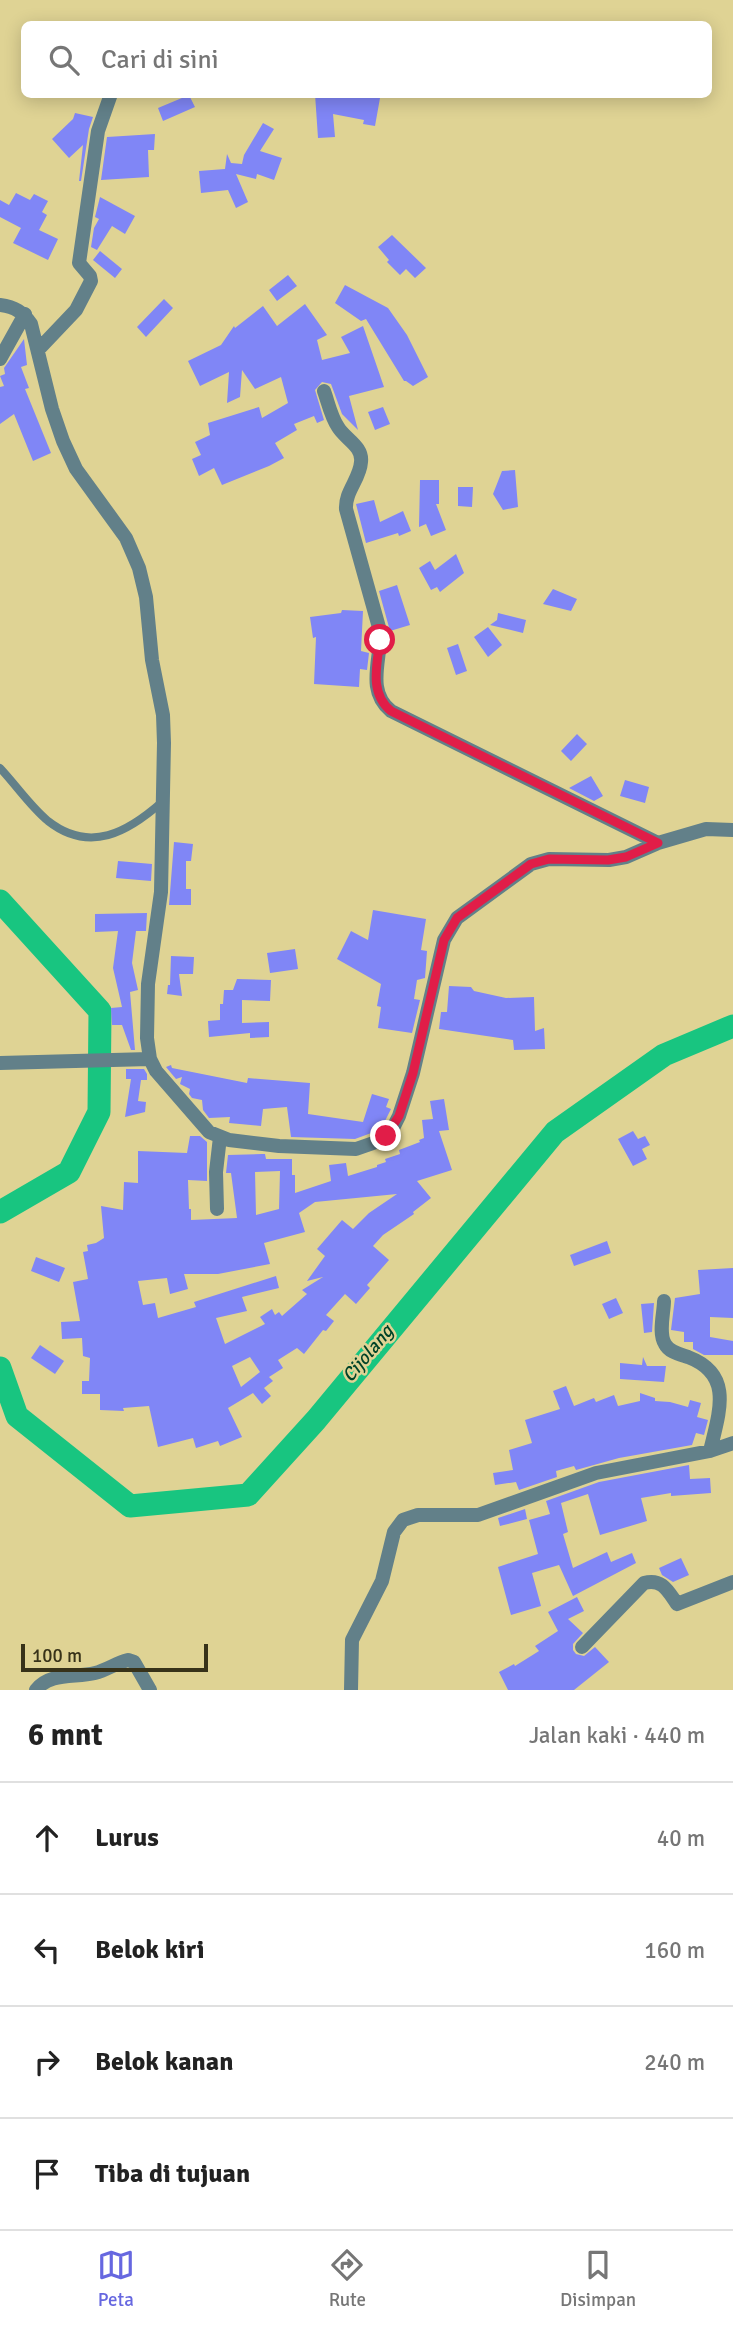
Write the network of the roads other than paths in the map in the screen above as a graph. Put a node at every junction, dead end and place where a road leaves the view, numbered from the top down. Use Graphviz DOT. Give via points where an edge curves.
graph roads {
  1 [pos="110,98"];
  2 [pos="0,305"];
  3 [pos="24,314"];
  4 [pos="38,349"];
  5 [pos="0,359"];
  6 [pos="324,391"];
  7 [pos="0,768"];
  8 [pos="164,800"];
  9 [pos="733,830"];
  10 [pos="658,843"];
  11 [pos="150,1059"];
  12 [pos="0,1063"];
  13 [pos="219,1137"];
  14 [pos="217,1209"];
  15 [pos="664,1301"];
  16 [pos="733,1443"];
  17 [pos="710,1451"];
  18 [pos="733,1582"];
  19 [pos="582,1647"];
  20 [pos="36,1690"];
  21 [pos="150,1690"];
  22 [pos="351,1690"];
  1 -- 4 [label="street" via="98,131 79,264 91,281 81,303"];
  2 -- 3 [label="street"];
  3 -- 4 [label="street"];
  3 -- 5 [label="street"];
  4 -- 8 [label="street" via="52,410 76,469 126,538 139,568 163,715"];
  6 -- 10 [label="street" via="338,427 361,456 345,509 378,624 375,674 386,707"];
  7 -- 8 [label="lane" via="49,821 84,837 111,835 138,823"];
  8 -- 11 [label="street" via="161,892 147,998"];
  9 -- 10 [label="street" via="706,829"];
  10 -- 13 [label="street" via="608,860 549,859 531,864 457,918 444,940 399,1116 386,1136 356,1149 279,1146"];
  11 -- 12 [label="street"];
  11 -- 13 [label="street" via="185,1106"];
  13 -- 14 [label="street"];
  15 -- 17 [label="street" via="665,1344 671,1351 707,1364 723,1385"];
  16 -- 17 [label="street"];
  17 -- 22 [label="street" via="605,1471 478,1515 418,1514 402,1520 394,1532 382,1581 352,1640"];
  18 -- 19 [label="street" via="677,1604 659,1582 645,1583"];
  20 -- 21 [label="street" via="47,1680 94,1673 128,1660 134,1662"];
}
